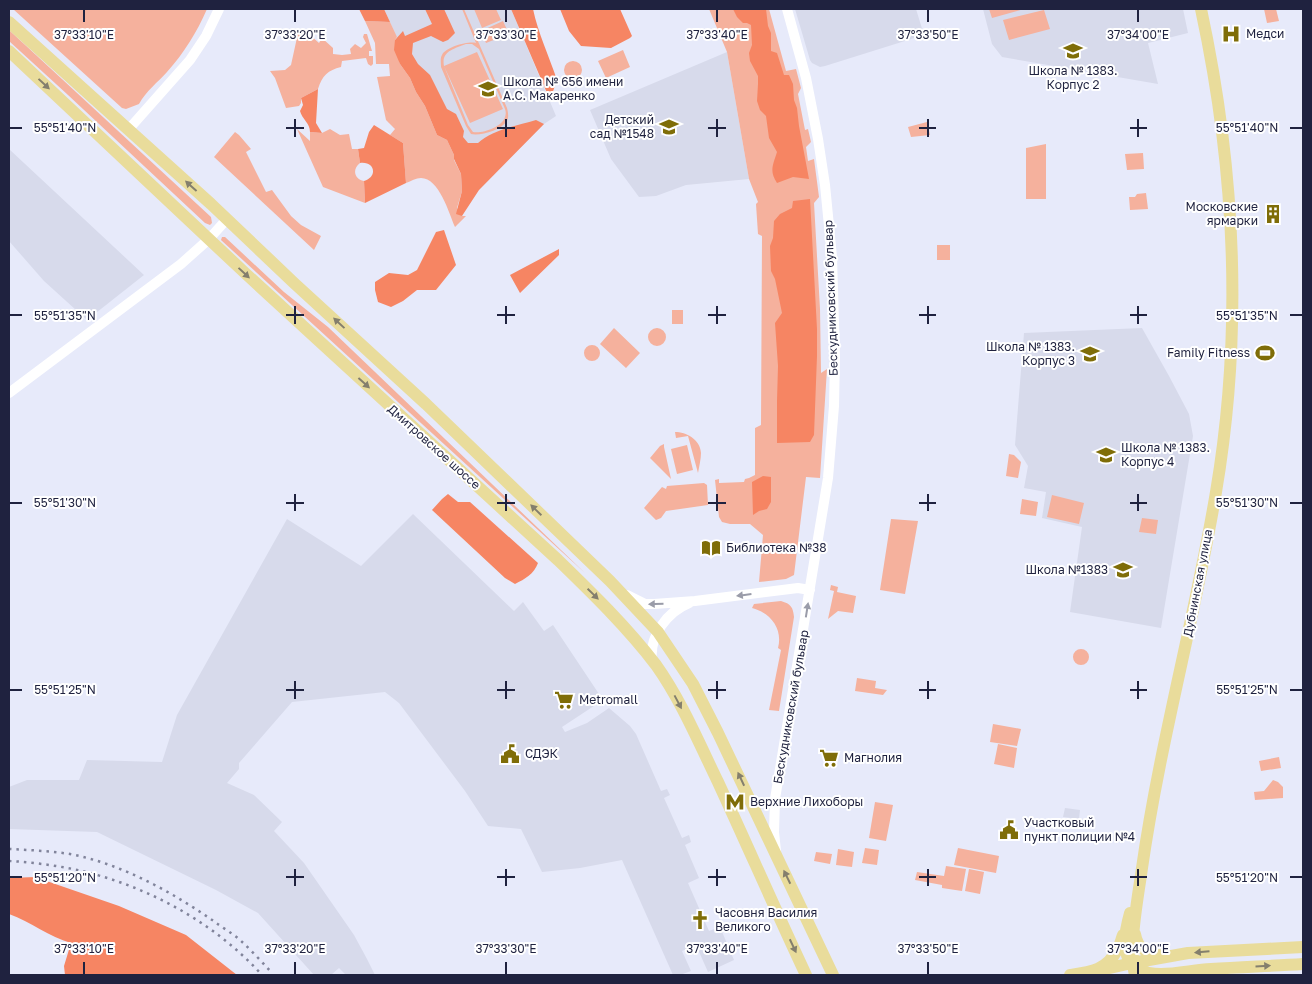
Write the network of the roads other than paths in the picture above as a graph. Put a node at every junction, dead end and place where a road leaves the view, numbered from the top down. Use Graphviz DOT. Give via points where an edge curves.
graph roads {
  1 [pos="219,9"];
  2 [pos="788,9"];
  3 [pos="1201,9"];
  4 [pos="9,22"];
  5 [pos="9,51"];
  6 [pos="128,130"];
  7 [pos="227,219"];
  8 [pos="209,239"];
  9 [pos="9,393"];
  10 [pos="810,590"];
  11 [pos="620,591"];
  12 [pos="695,601"];
  13 [pos="658,632"];
  14 [pos="652,661"];
  15 [pos="777,855"];
  16 [pos="1130,930"];
  17 [pos="1303,947"];
  18 [pos="1167,957"];
  19 [pos="1303,964"];
  20 [pos="1134,969"];
  21 [pos="1092,972"];
  22 [pos="806,975"];
  23 [pos="833,975"];
  24 [pos="1070,975"];
  25 [pos="1160,975"];
  1 -- 6 [label="street" via="190,60"];
  2 -- 10 [label="street, Бескудниковский бульвар" via="818,139 829,219 834,310 834,406 829,470"];
  3 -- 16 [label="main road, Дубнинская улица" via="1219,105 1229,197 1232,248 1230,366 1216,492"];
  4 -- 6 [label="main road, Дмитровское шоссе"];
  5 -- 8 [label="main road, Дмитровское шоссе, one-way"];
  7 -- 6 [label="main road, Дмитровское шоссе, one-way"];
  7 -- 8 [label="street"];
  11 -- 7 [label="main road, Дмитровское шоссе, one-way" via="433,410"];
  8 -- 9 [label="street" via="181,264"];
  8 -- 14 [label="main road, Дмитровское шоссе, one-way" via="558,560 626,629"];
  10 -- 12 [label="street, one-way" via="798,588"];
  15 -- 10 [label="street, Бескудниковский бульвар, one-way" via="775,799"];
  12 -- 11 [label="street, one-way" via="645,604"];
  11 -- 13 [label="main road, Дмитровское шоссе"];
  12 -- 13 [label="street" via="674,611"];
  13 -- 14 [label="street" via="653,642"];
  15 -- 13 [label="main road, Дмитровское шоссе, one-way" via="693,684"];
  14 -- 22 [label="main road, Дмитровское шоссе, one-way" via="699,742"];
  23 -- 15 [label="main road, Дмитровское шоссе, one-way"];
  16 -- 18 [label="main road" via="1141,948"];
  16 -- 20 [label="main road" via="1125,948"];
  16 -- 21 [label="main road" via="1108,964"];
  17 -- 18 [label="main road, one-way"];
  18 -- 20 [label="main road"];
  25 -- 19 [label="main road, one-way"];
  20 -- 21 [label="main road"];
  20 -- 25 [label="main road"];
  21 -- 24 [label="main road"];
}
